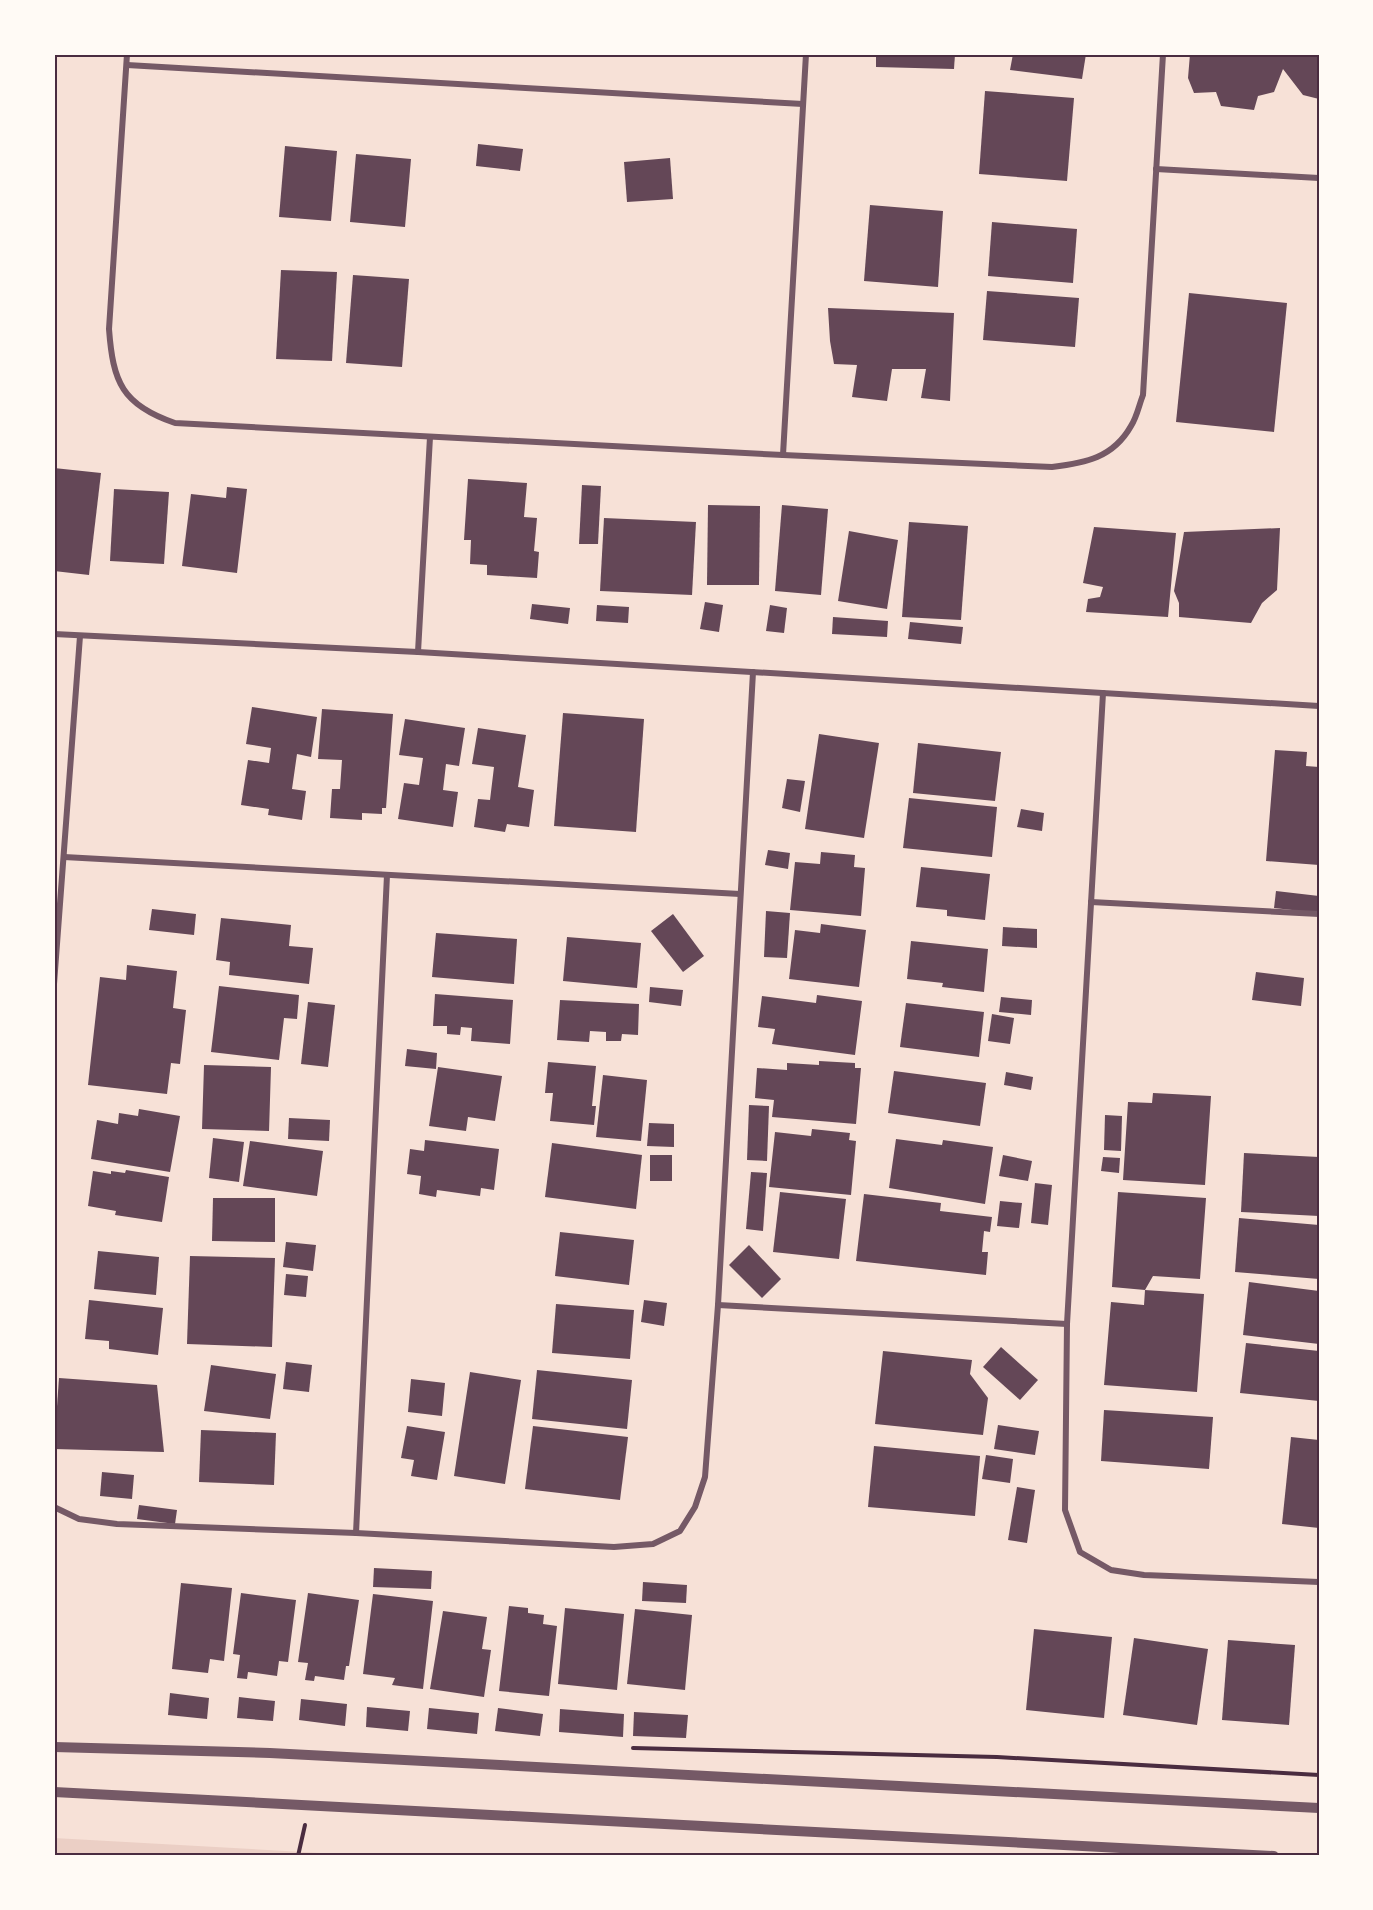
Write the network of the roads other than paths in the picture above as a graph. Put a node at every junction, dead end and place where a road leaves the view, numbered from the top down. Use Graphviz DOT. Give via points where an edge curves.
graph roads {
  1 [pos="128,54"];
  2 [pos="806,54"];
  3 [pos="1163,54"];
  4 [pos="127,65"];
  5 [pos="803,104"];
  6 [pos="1156,169"];
  7 [pos="1319,178"];
  8 [pos="430,437"];
  9 [pos="783,455"];
  10 [pos="54,634"];
  11 [pos="80,636"];
  12 [pos="418,652"];
  13 [pos="753,672"];
  14 [pos="1103,693"];
  15 [pos="1319,706"];
  16 [pos="64,857"];
  17 [pos="387,875"];
  18 [pos="740,894"];
  19 [pos="1091,902"];
  20 [pos="1319,914"];
  21 [pos="54,984"];
  22 [pos="718,1305"];
  23 [pos="1067,1324"];
  24 [pos="54,1507"];
  25 [pos="356,1533"];
  26 [pos="1319,1581"];
  27 [pos="54,1747"];
  28 [pos="54,1792"];
  29 [pos="1319,1808"];
  30 [pos="1274,1856"];
  1 -- 4 [label="street"];
  2 -- 5 [label="street"];
  3 -- 6 [label="street"];
  4 -- 5 [label="street"];
  4 -- 8 [label="street" via="109,328 118,381 132,400 152,415 176,423"];
  5 -- 9 [label="street"];
  6 -- 7 [label="street"];
  6 -- 9 [label="street" via="1143,395 1131,426 1112,449 1086,462 1052,467"];
  8 -- 9 [label="street"];
  8 -- 12 [label="street"];
  10 -- 11 [label="street"];
  11 -- 12 [label="street"];
  11 -- 16 [label="street"];
  12 -- 13 [label="street"];
  13 -- 14 [label="street"];
  13 -- 18 [label="street"];
  14 -- 15 [label="street"];
  14 -- 19 [label="street"];
  16 -- 17 [label="street"];
  16 -- 21 [label="street"];
  17 -- 18 [label="street"];
  17 -- 25 [label="street"];
  18 -- 22 [label="street"];
  19 -- 20 [label="street"];
  19 -- 23 [label="street"];
  22 -- 23 [label="street"];
  22 -- 25 [label="street" via="705,1477 695,1507 680,1531 653,1544 614,1547"];
  23 -- 26 [label="street" via="1065,1510 1080,1552 1112,1570 1144,1575"];
  24 -- 25 [label="street" via="79,1519 117,1524"];
  27 -- 29 [label="street" via="270,1753"];
  28 -- 30 [label="street"];
}
